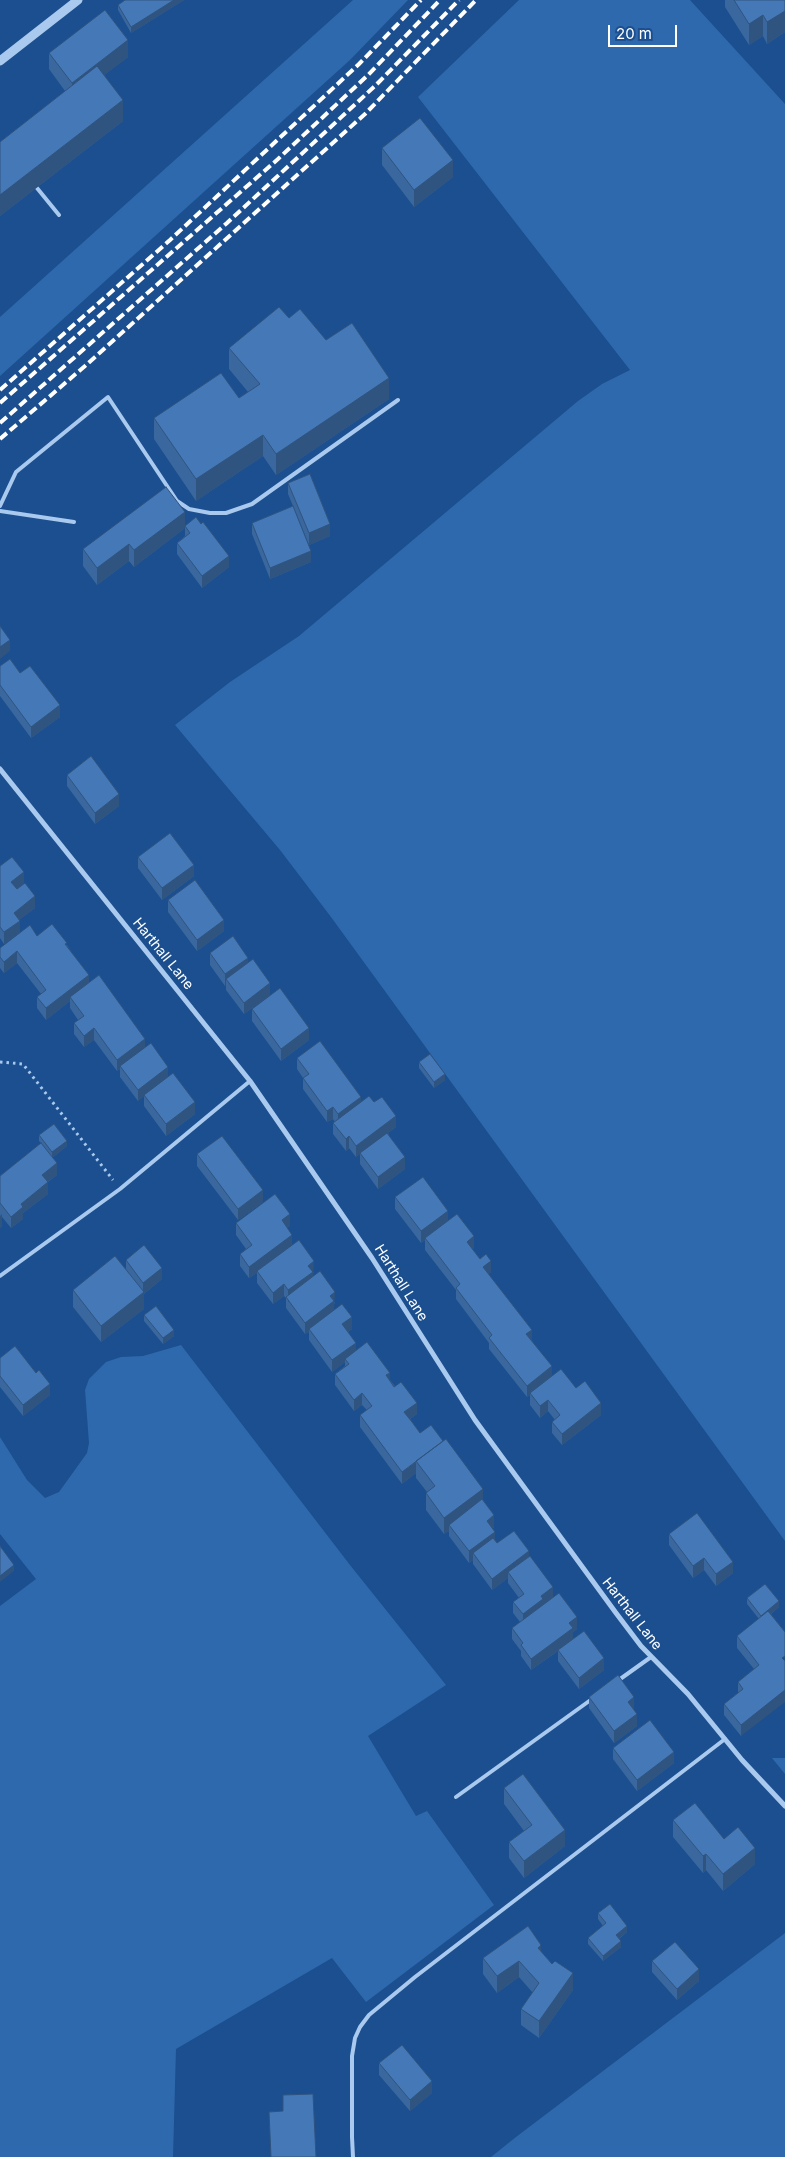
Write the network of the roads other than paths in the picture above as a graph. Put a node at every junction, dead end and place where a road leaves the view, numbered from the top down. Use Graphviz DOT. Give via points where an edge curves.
graph roads {
  1 [pos="78,0"];
  2 [pos="0,60"];
  3 [pos="37,188"];
  4 [pos="59,215"];
  5 [pos="398,400"];
  6 [pos="0,506"];
  7 [pos="0,511"];
  8 [pos="74,522"];
  9 [pos="0,769"];
  10 [pos="250,1081"];
  11 [pos="0,1276"];
  12 [pos="651,1657"];
  13 [pos="609,1687"];
  14 [pos="595,1697"];
  15 [pos="725,1739"];
  16 [pos="456,1798"];
  17 [pos="785,1806"];
  18 [pos="353,2157"];
  1 -- 2 [label="street"];
  3 -- 4 [label="lane"];
  5 -- 6 [label="lane" via="252,504 226,513 210,513 189,509 176,501 108,396 16,472"];
  7 -- 8 [label="lane"];
  9 -- 10 [label="street, Harthall Lane"];
  10 -- 11 [label="lane" via="120,1189"];
  10 -- 12 [label="street, Harthall Lane" via="372,1258 476,1420"];
  12 -- 13 [label="lane"];
  12 -- 15 [label="street, Harthall Lane" via="688,1694"];
  14 -- 16 [label="lane"];
  15 -- 17 [label="street, Harthall Lane"];
  15 -- 18 [label="lane" via="415,1976 369,2015 355,2038 352,2056"];
}
